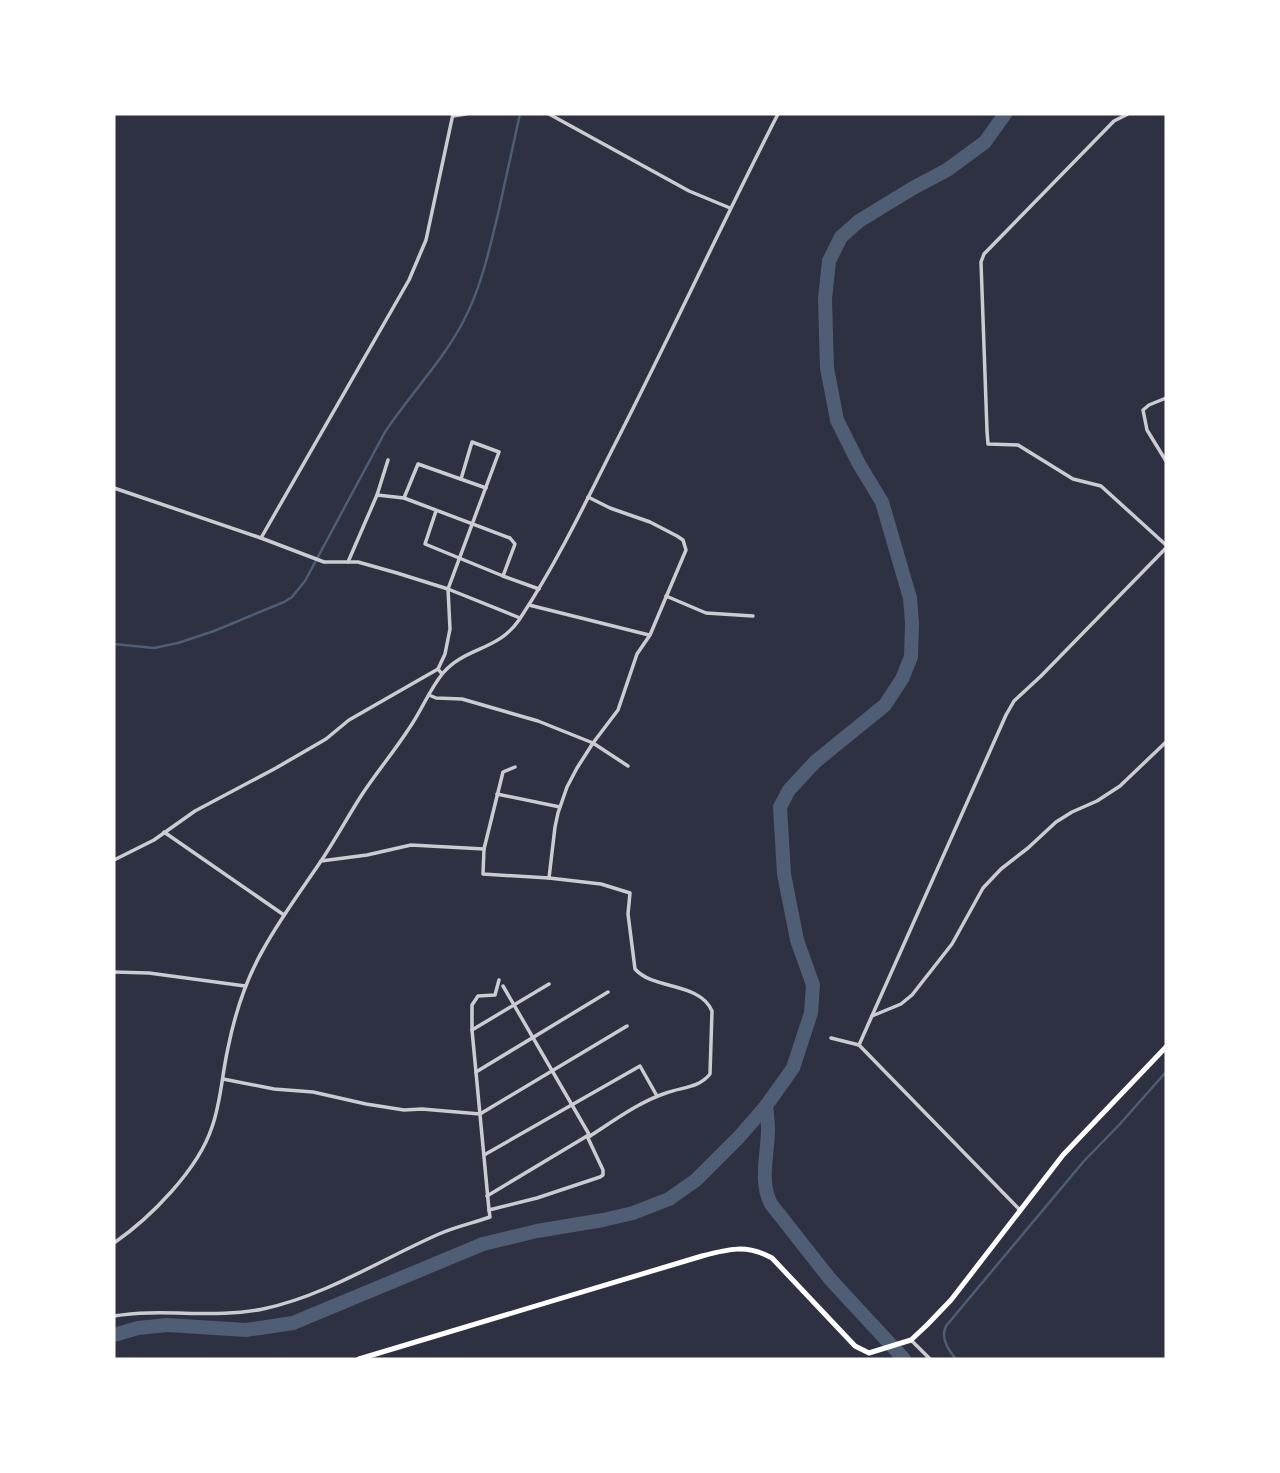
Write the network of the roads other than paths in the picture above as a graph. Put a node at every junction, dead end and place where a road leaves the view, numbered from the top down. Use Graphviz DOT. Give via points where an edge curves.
graph roads {
  1 [pos="466,114"];
  2 [pos="549,114"];
  3 [pos="778,114"];
  4 [pos="1128,114"];
  5 [pos="453,115"];
  6 [pos="730,208"];
  7 [pos="1166,398"];
  8 [pos="388,460"];
  9 [pos="1166,461"];
  10 [pos="461,479"];
  11 [pos="114,488"];
  12 [pos="486,488"];
  13 [pos="377,495"];
  14 [pos="588,497"];
  15 [pos="404,498"];
  16 [pos="436,511"];
  17 [pos="471,524"];
  18 [pos="261,538"];
  19 [pos="1166,546"];
  20 [pos="460,559"];
  21 [pos="348,562"];
  22 [pos="503,576"];
  23 [pos="448,589"];
  24 [pos="539,589"];
  25 [pos="666,596"];
  26 [pos="529,605"];
  27 [pos="753,616"];
  28 [pos="520,618"];
  29 [pos="650,635"];
  30 [pos="438,669"];
  31 [pos="442,674"];
  32 [pos="429,695"];
  33 [pos="1166,741"];
  34 [pos="593,743"];
  35 [pos="628,766"];
  36 [pos="515,767"];
  37 [pos="497,794"];
  38 [pos="560,807"];
  39 [pos="164,832"];
  40 [pos="484,849"];
  41 [pos="114,860"];
  42 [pos="321,860"];
  43 [pos="549,878"];
  44 [pos="284,915"];
  45 [pos="114,972"];
  46 [pos="499,980"];
  47 [pos="548,984"];
  48 [pos="245,986"];
  49 [pos="503,986"];
  50 [pos="608,992"];
  51 [pos="514,1005"];
  52 [pos="871,1017"];
  53 [pos="627,1026"];
  54 [pos="472,1030"];
  55 [pos="533,1037"];
  56 [pos="831,1038"];
  57 [pos="859,1045"];
  58 [pos="1166,1047"];
  59 [pos="552,1071"];
  60 [pos="476,1072"];
  61 [pos="223,1079"];
  62 [pos="657,1097"];
  63 [pos="572,1105"];
  64 [pos="480,1114"];
  65 [pos="589,1136"];
  66 [pos="484,1155"];
  67 [pos="487,1196"];
  68 [pos="489,1210"];
  69 [pos="1021,1211"];
  70 [pos="114,1243"];
  71 [pos="114,1316"];
  72 [pos="908,1340"];
  73 [pos="359,1359"];
  74 [pos="930,1359"];
  1 -- 5 [label="street"];
  2 -- 6 [label="street" via="689,191"];
  3 -- 6 [label="street"];
  4 -- 19 [label="street" via="1114,121 984,254 988,444 1018,445 1073,479 1101,486"];
  5 -- 18 [label="street" via="426,240 409,280"];
  6 -- 14 [label="street"];
  7 -- 9 [label="street" via="1143,411 1147,430"];
  8 -- 13 [label="street"];
  10 -- 12 [label="street"];
  10 -- 12 [label="street" via="472,442 499,452"];
  10 -- 15 [label="street" via="418,464"];
  11 -- 18 [label="street"];
  12 -- 17 [label="street"];
  13 -- 15 [label="street"];
  13 -- 21 [label="street"];
  14 -- 24 [label="street"];
  14 -- 25 [label="street" via="683,540 686,550"];
  15 -- 16 [label="street"];
  16 -- 17 [label="street"];
  16 -- 20 [label="street" via="425,544"];
  17 -- 20 [label="street"];
  17 -- 22 [label="street" via="514,541"];
  18 -- 21 [label="street" via="324,562"];
  19 -- 52 [label="street" via="1014,701"];
  20 -- 22 [label="street"];
  20 -- 23 [label="street"];
  21 -- 23 [label="street"];
  22 -- 24 [label="street"];
  23 -- 28 [label="street"];
  23 -- 30 [label="street" via="450,629"];
  24 -- 26 [label="street"];
  25 -- 27 [label="street" via="706,613"];
  25 -- 29 [label="street"];
  26 -- 28 [label="street"];
  26 -- 29 [label="street"];
  28 -- 31 [label="street" via="506,636 457,661"];
  29 -- 34 [label="street" via="637,654 618,710"];
  30 -- 31 [label="street"];
  30 -- 39 [label="street"];
  31 -- 32 [label="street"];
  32 -- 34 [label="street" via="462,699 538,721"];
  32 -- 42 [label="street"];
  33 -- 52 [label="street" via="1120,786 1056,822 1001,869 982,888 952,944 912,995"];
  34 -- 35 [label="street"];
  34 -- 38 [label="street"];
  36 -- 37 [label="street" via="503,772"];
  37 -- 38 [label="street"];
  37 -- 40 [label="street"];
  38 -- 43 [label="street"];
  39 -- 41 [label="street"];
  39 -- 44 [label="street"];
  40 -- 42 [label="street" via="411,845"];
  40 -- 43 [label="street" via="483,874"];
  42 -- 44 [label="street"];
  43 -- 62 [label="street" via="628,891 637,972 700,996 710,1006 710,1074 699,1084"];
  44 -- 48 [label="street"];
  45 -- 48 [label="street"];
  46 -- 54 [label="street" via="495,995 478,996 471,1005"];
  47 -- 51 [label="street"];
  48 -- 61 [label="street"];
  49 -- 51 [label="street"];
  50 -- 55 [label="street"];
  51 -- 54 [label="street"];
  51 -- 55 [label="street"];
  52 -- 57 [label="street"];
  53 -- 59 [label="street"];
  54 -- 60 [label="street"];
  55 -- 59 [label="street"];
  55 -- 60 [label="street"];
  56 -- 57 [label="street"];
  57 -- 69 [label="street"];
  58 -- 69 [label="main road" via="1063,1154"];
  59 -- 63 [label="street"];
  59 -- 64 [label="street"];
  60 -- 64 [label="street"];
  61 -- 64 [label="street" via="404,1110"];
  61 -- 70 [label="street" via="212,1128 197,1157 157,1207"];
  62 -- 63 [label="street" via="640,1066"];
  62 -- 65 [label="street"];
  63 -- 65 [label="street"];
  63 -- 66 [label="street"];
  64 -- 66 [label="street"];
  65 -- 67 [label="street"];
  65 -- 68 [label="street" via="603,1175"];
  66 -- 67 [label="street"];
  67 -- 68 [label="street"];
  68 -- 71 [label="street" via="490,1217 441,1233 348,1279 265,1309"];
  69 -- 72 [label="main road" via="951,1300"];
  72 -- 73 [label="main road" via="869,1353 855,1346 772,1258 747,1249 702,1256"];
  72 -- 74 [label="street"];
}
